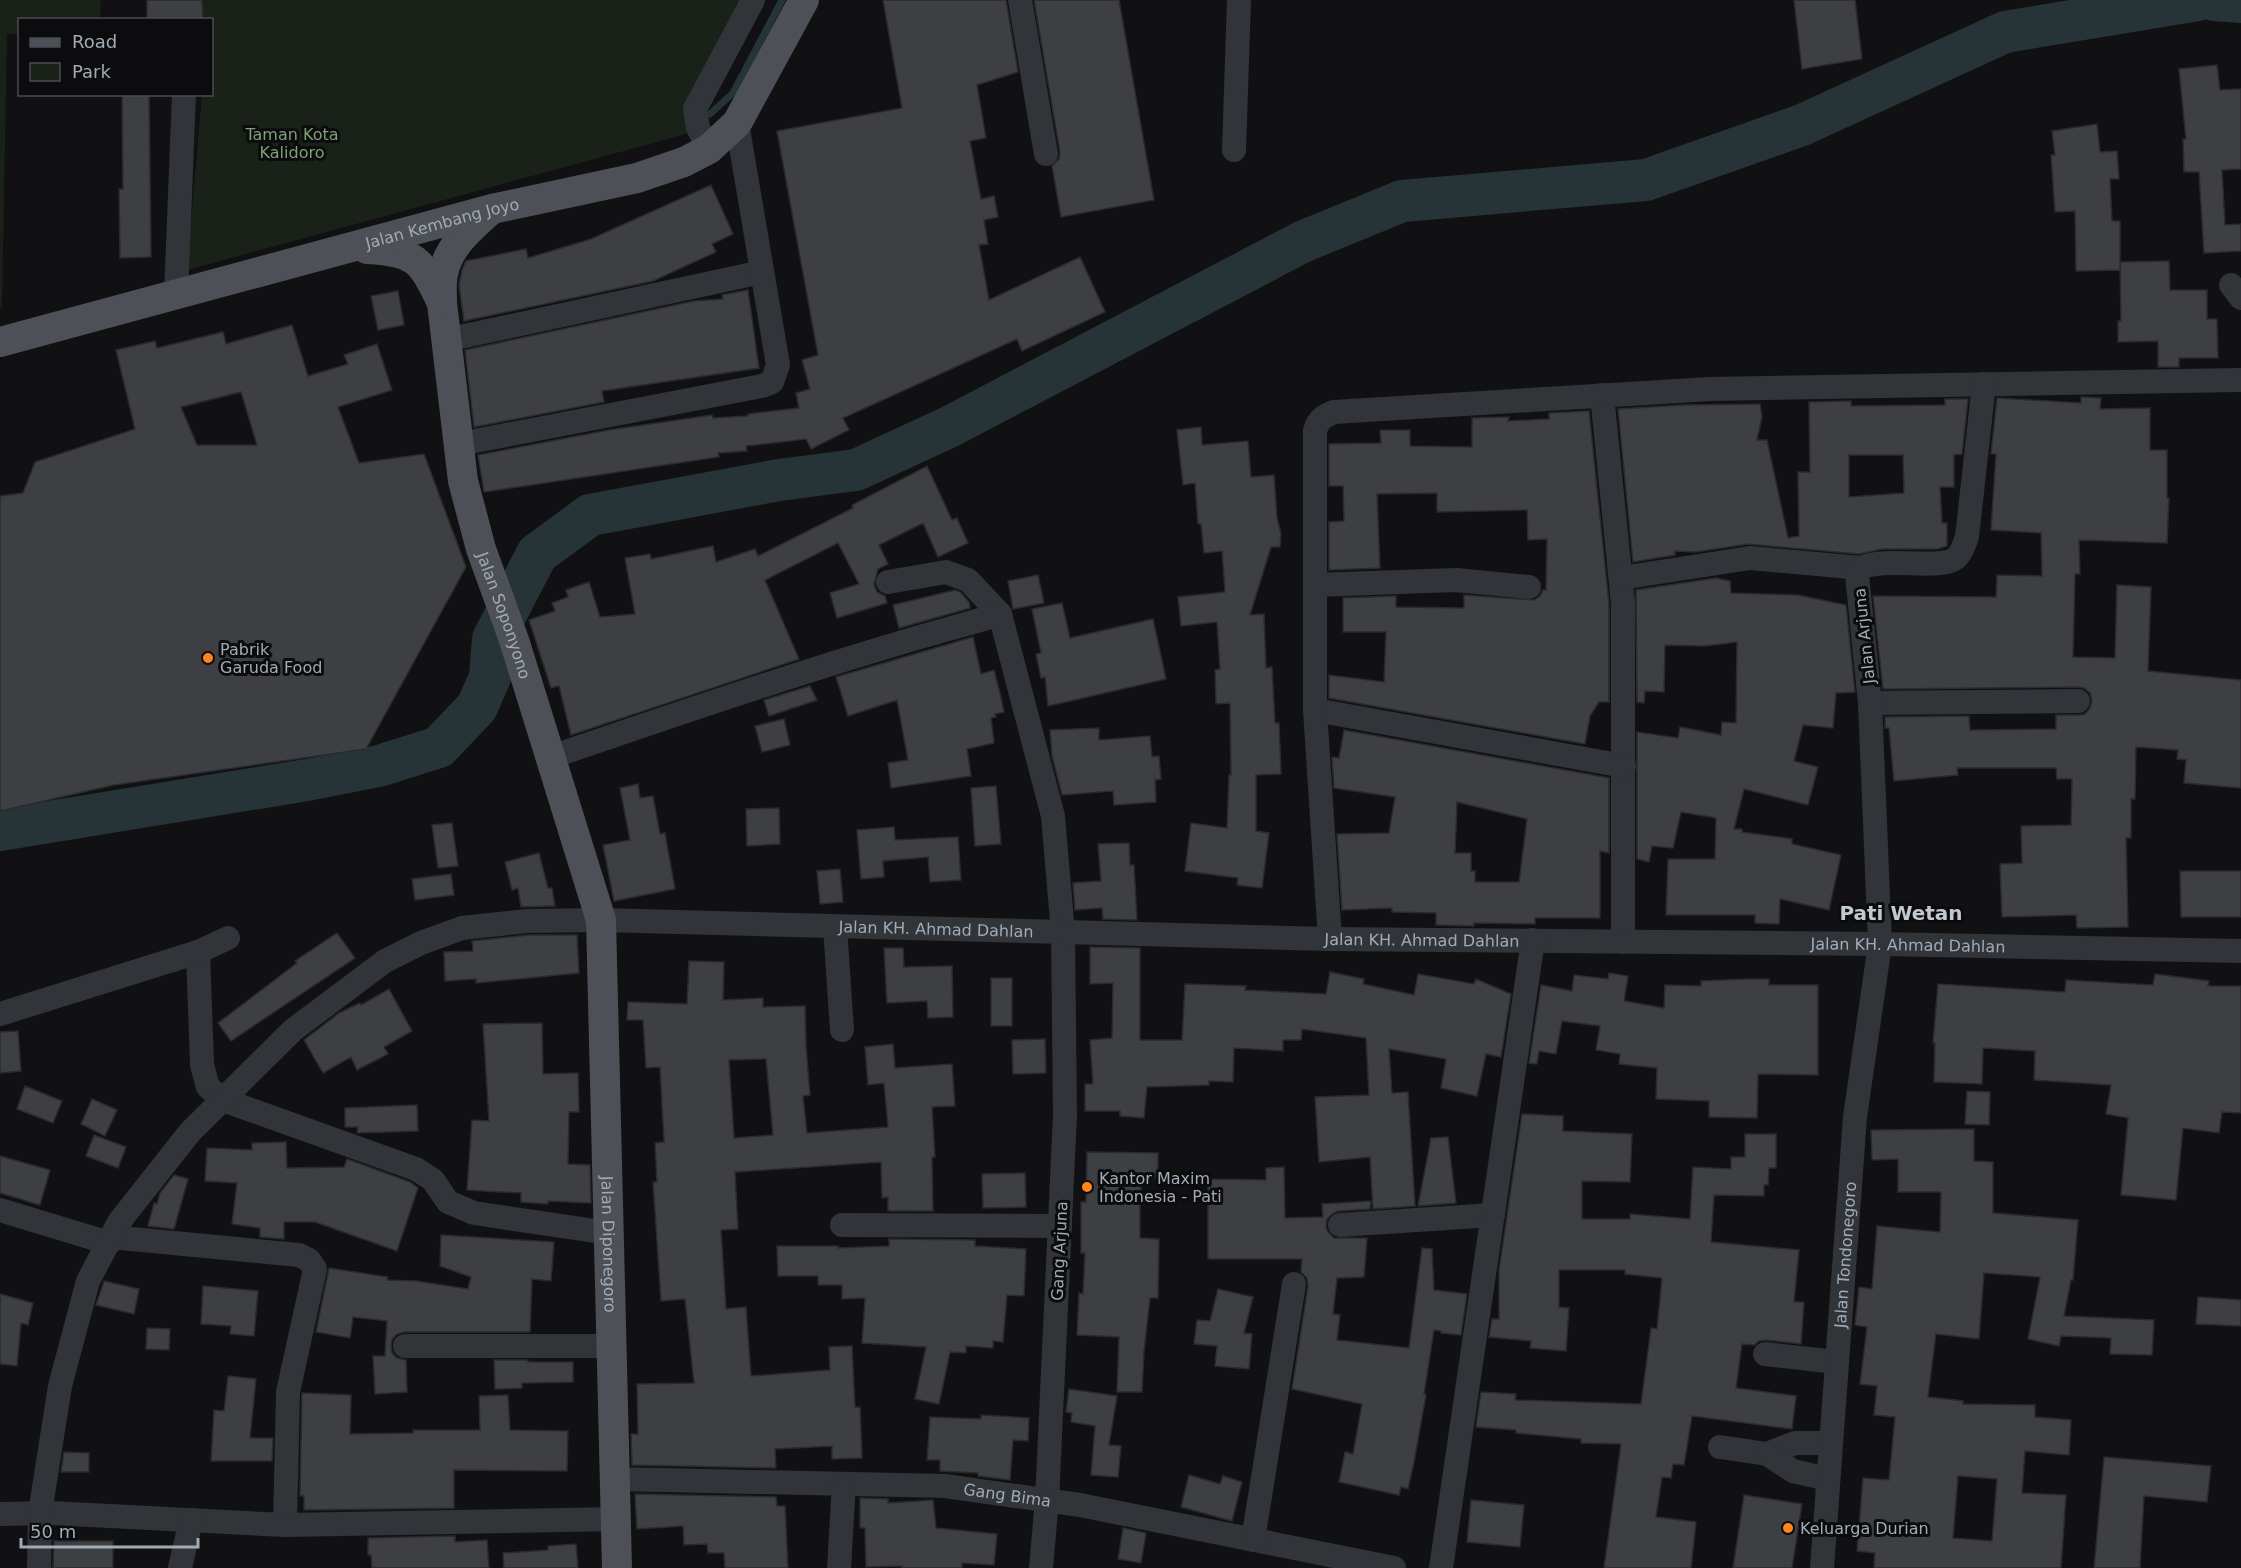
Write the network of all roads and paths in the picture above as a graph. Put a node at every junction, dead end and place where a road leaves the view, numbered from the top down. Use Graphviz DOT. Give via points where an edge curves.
graph roads {
  1 [pos="753,0"];
  2 [pos="804,0"];
  3 [pos="1020,0"];
  4 [pos="1239,0"];
  5 [pos="184,96"];
  6 [pos="737,123"];
  7 [pos="709,149"];
  8 [pos="1234,150"];
  9 [pos="1046,154"];
  10 [pos="492,209"];
  11 [pos="352,248"];
  12 [pos="762,272"];
  13 [pos="176,295"];
  14 [pos="442,303"];
  15 [pos="446,340"];
  16 [pos="0,342"];
  17 [pos="2241,380"];
  18 [pos="1984,384"];
  19 [pos="1602,395"];
  20 [pos="459,444"];
  21 [pos="1861,568"];
  22 [pos="1621,578"];
  23 [pos="888,582"];
  24 [pos="1315,585"];
  25 [pos="1529,587"];
  26 [pos="1000,614"];
  27 [pos="2079,701"];
  28 [pos="1870,703"];
  29 [pos="1315,710"];
  30 [pos="551,758"];
  31 [pos="1624,766"];
  32 [pos="601,920"];
  33 [pos="835,927"];
  34 [pos="1063,933"];
  35 [pos="228,938"];
  36 [pos="1330,939"];
  37 [pos="1533,940"];
  38 [pos="1623,942"];
  39 [pos="1880,944"];
  40 [pos="2241,951"];
  41 [pos="198,952"];
  42 [pos="0,1014"];
  43 [pos="842,1030"];
  44 [pos="224,1100"];
  45 [pos="0,1210"];
  46 [pos="1492,1215"];
  47 [pos="1340,1225"];
  48 [pos="842,1226"];
  49 [pos="1060,1226"];
  50 [pos="609,1233"];
  51 [pos="110,1240"];
  52 [pos="1294,1284"];
  53 [pos="405,1346"];
  54 [pos="610,1346"];
  55 [pos="1765,1354"];
  56 [pos="1836,1362"];
  57 [pos="1831,1443"];
  58 [pos="1720,1447"];
  59 [pos="1767,1454"];
  60 [pos="615,1479"];
  61 [pos="1828,1479"];
  62 [pos="844,1484"];
  63 [pos="1047,1500"];
  64 [pos="40,1513"];
  65 [pos="0,1514"];
  66 [pos="617,1519"];
  67 [pos="191,1520"];
  68 [pos="285,1525"];
  69 [pos="1253,1540"];
  70 [pos="1297,1558"];
  71 [pos="39,1568"];
  72 [pos="180,1568"];
  73 [pos="617,1568"];
  74 [pos="839,1568"];
  75 [pos="1041,1568"];
  76 [pos="1394,1568"];
  77 [pos="1441,1568"];
  78 [pos="1822,1568"];
  1 -- 7 [label="street" via="695,109 698,128"];
  2 -- 6 [label="main road, Jalan Kembang Joyo"];
  3 -- 9 [label="street"];
  4 -- 8 [label="street"];
  5 -- 13 [label="street"];
  6 -- 7 [label="main road, Jalan Kembang Joyo"];
  6 -- 12 [label="street"];
  7 -- 10 [label="main road, Jalan Kembang Joyo" via="637,178"];
  10 -- 11 [label="main road, Jalan Kembang Joyo"];
  10 -- 14 [label="main road" via="453,249 442,274"];
  11 -- 13 [label="main road, Jalan Kembang Joyo"];
  11 -- 14 [label="main road" via="393,251 412,257 427,271"];
  12 -- 15 [label="street"];
  12 -- 20 [label="street" via="778,365 772,382"];
  13 -- 16 [label="main road, Jalan Kembang Joyo"];
  14 -- 15 [label="main road, Jalan Soponyono"];
  15 -- 20 [label="main road, Jalan Soponyono"];
  17 -- 18 [label="street"];
  18 -- 19 [label="street"];
  18 -- 21 [label="street, Jalan Arjuna" via="1967,537 1958,557 1946,562 1880,562"];
  19 -- 22 [label="street"];
  19 -- 24 [label="street" via="1334,412 1323,416 1315,431"];
  20 -- 30 [label="main road, Jalan Soponyono" via="463,481 481,549"];
  21 -- 22 [label="street" via="1750,558"];
  21 -- 28 [label="street, Jalan Arjuna" via="1857,575"];
  22 -- 31 [label="street"];
  23 -- 26 [label="street" via="946,572 968,580"];
  24 -- 25 [label="street" via="1456,580"];
  24 -- 29 [label="street"];
  26 -- 30 [label="street" via="713,701"];
  26 -- 34 [label="street, Gang Arjuna" via="1053,816"];
  27 -- 28 [label="street"];
  28 -- 39 [label="street, Jalan Arjuna"];
  29 -- 31 [label="street"];
  29 -- 36 [label="street"];
  30 -- 32 [label="main road, Jalan Soponyono"];
  31 -- 38 [label="street"];
  32 -- 33 [label="street, Jalan KH. Ahmad Dahlan"];
  32 -- 44 [label="street, Jalan KH. Ahmad Dahlan" via="527,921 462,928 421,943 385,961 293,1030"];
  32 -- 50 [label="main road, Jalan Diponegoro"];
  33 -- 34 [label="street, Jalan KH. Ahmad Dahlan"];
  33 -- 43 [label="street"];
  34 -- 36 [label="street, Jalan KH. Ahmad Dahlan"];
  34 -- 49 [label="street, Gang Arjuna" via="1065,1115"];
  35 -- 41 [label="street"];
  36 -- 37 [label="street, Jalan KH. Ahmad Dahlan"];
  37 -- 38 [label="street, Jalan KH. Ahmad Dahlan"];
  37 -- 46 [label="street"];
  38 -- 39 [label="street, Jalan KH. Ahmad Dahlan"];
  39 -- 40 [label="street, Jalan KH. Ahmad Dahlan"];
  39 -- 56 [label="street, Jalan Tondonegoro" via="1855,1117"];
  41 -- 42 [label="street"];
  41 -- 44 [label="street" via="202,1065 208,1087"];
  44 -- 50 [label="street" via="416,1169 433,1180 448,1202 474,1213"];
  44 -- 51 [label="street, Jalan KH. Ahmad Dahlan" via="190,1132 119,1222"];
  45 -- 51 [label="street"];
  46 -- 47 [label="street"];
  46 -- 77 [label="street"];
  48 -- 49 [label="street"];
  49 -- 63 [label="street, Gang Arjuna"];
  50 -- 54 [label="main road, Jalan Diponegoro"];
  51 -- 64 [label="street, Jalan KH. Ahmad Dahlan" via="88,1281 60,1386"];
  51 -- 68 [label="street" via="298,1255 309,1260 315,1269 288,1392"];
  52 -- 69 [label="street"];
  53 -- 54 [label="street"];
  54 -- 60 [label="main road, Jalan Diponegoro"];
  55 -- 56 [label="street"];
  56 -- 57 [label="street, Jalan Tondonegoro"];
  57 -- 59 [label="street" via="1795,1443"];
  57 -- 61 [label="street, Jalan Tondonegoro"];
  58 -- 59 [label="street"];
  59 -- 61 [label="street" via="1793,1471"];
  60 -- 62 [label="street, Gang Bima"];
  60 -- 66 [label="main road, Jalan Diponegoro"];
  61 -- 78 [label="street, Jalan Tondonegoro"];
  62 -- 63 [label="street, Gang Bima" via="945,1486"];
  62 -- 74 [label="street"];
  63 -- 69 [label="street, Gang Bima"];
  63 -- 75 [label="street, Gang Arjuna"];
  64 -- 65 [label="street"];
  64 -- 67 [label="street"];
  64 -- 71 [label="street, Jalan KH. Ahmad Dahlan"];
  66 -- 68 [label="street"];
  66 -- 73 [label="main road, Jalan Diponegoro"];
  67 -- 68 [label="street"];
  67 -- 72 [label="street"];
  69 -- 70 [label="street, Gang Bima"];
  70 -- 76 [label="street, Gang Bima"];
}
